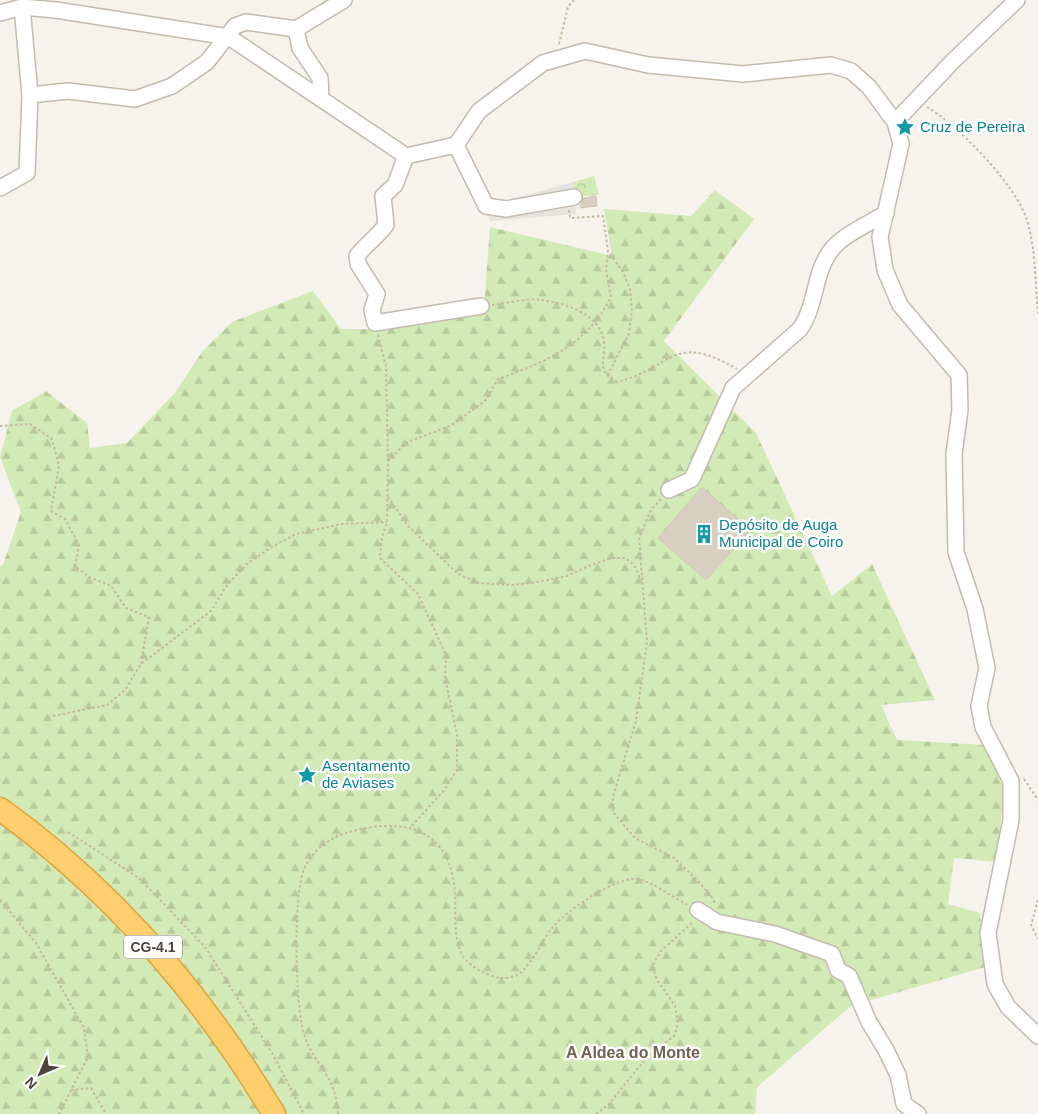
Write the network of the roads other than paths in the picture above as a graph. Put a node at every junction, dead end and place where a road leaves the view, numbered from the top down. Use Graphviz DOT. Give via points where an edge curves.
graph roads {
  1 [pos="344,0"];
  2 [pos="1017,0"];
  3 [pos="22,7"];
  4 [pos="0,13"];
  5 [pos="296,28"];
  6 [pos="229,37"];
  7 [pos="30,95"];
  8 [pos="321,99"];
  9 [pos="895,122"];
  10 [pos="456,144"];
  11 [pos="406,156"];
  12 [pos="0,188"];
  13 [pos="571,198"];
  14 [pos="886,213"];
  15 [pos="480,306"];
  16 [pos="669,490"];
  17 [pos="0,809"];
  18 [pos="698,910"];
  19 [pos="1038,1036"];
  20 [pos="274,1114"];
  21 [pos="918,1114"];
  1 -- 5 [label="street"];
  2 -- 9 [label="street"];
  3 -- 4 [label="street"];
  3 -- 6 [label="street"];
  3 -- 7 [label="street"];
  5 -- 6 [label="street" via="246,22 235,26"];
  5 -- 8 [label="street" via="300,48 320,78"];
  6 -- 7 [label="street" via="207,62 172,86 135,99 68,91"];
  6 -- 8 [label="street"];
  7 -- 12 [label="street" via="27,173"];
  8 -- 11 [label="street"];
  9 -- 10 [label="street" via="869,87 851,71 832,65 743,74 648,65 585,51 543,63 479,111"];
  9 -- 14 [label="street" via="901,144"];
  10 -- 11 [label="street"];
  10 -- 13 [label="street" via="486,206 506,209"];
  11 -- 15 [label="street" via="395,185 383,196 386,225 357,256 358,264 377,294 372,310 375,323"];
  14 -- 16 [label="street" via="837,244 829,253 807,319 800,329 733,388 692,479"];
  14 -- 19 [label="street" via="880,238 885,270 900,305 959,375 960,410 954,454 956,552 974,609 987,668 980,706 983,727 1011,781 1011,820 988,933 995,984 1008,1007"];
  17 -- 20 [label="highway, CG-4.1" via="41,839 103,894 178,975 242,1062"];
  18 -- 21 [label="street" via="712,919 775,934 832,954 838,970 850,976 869,1022 886,1050 898,1075 904,1104"];
}
